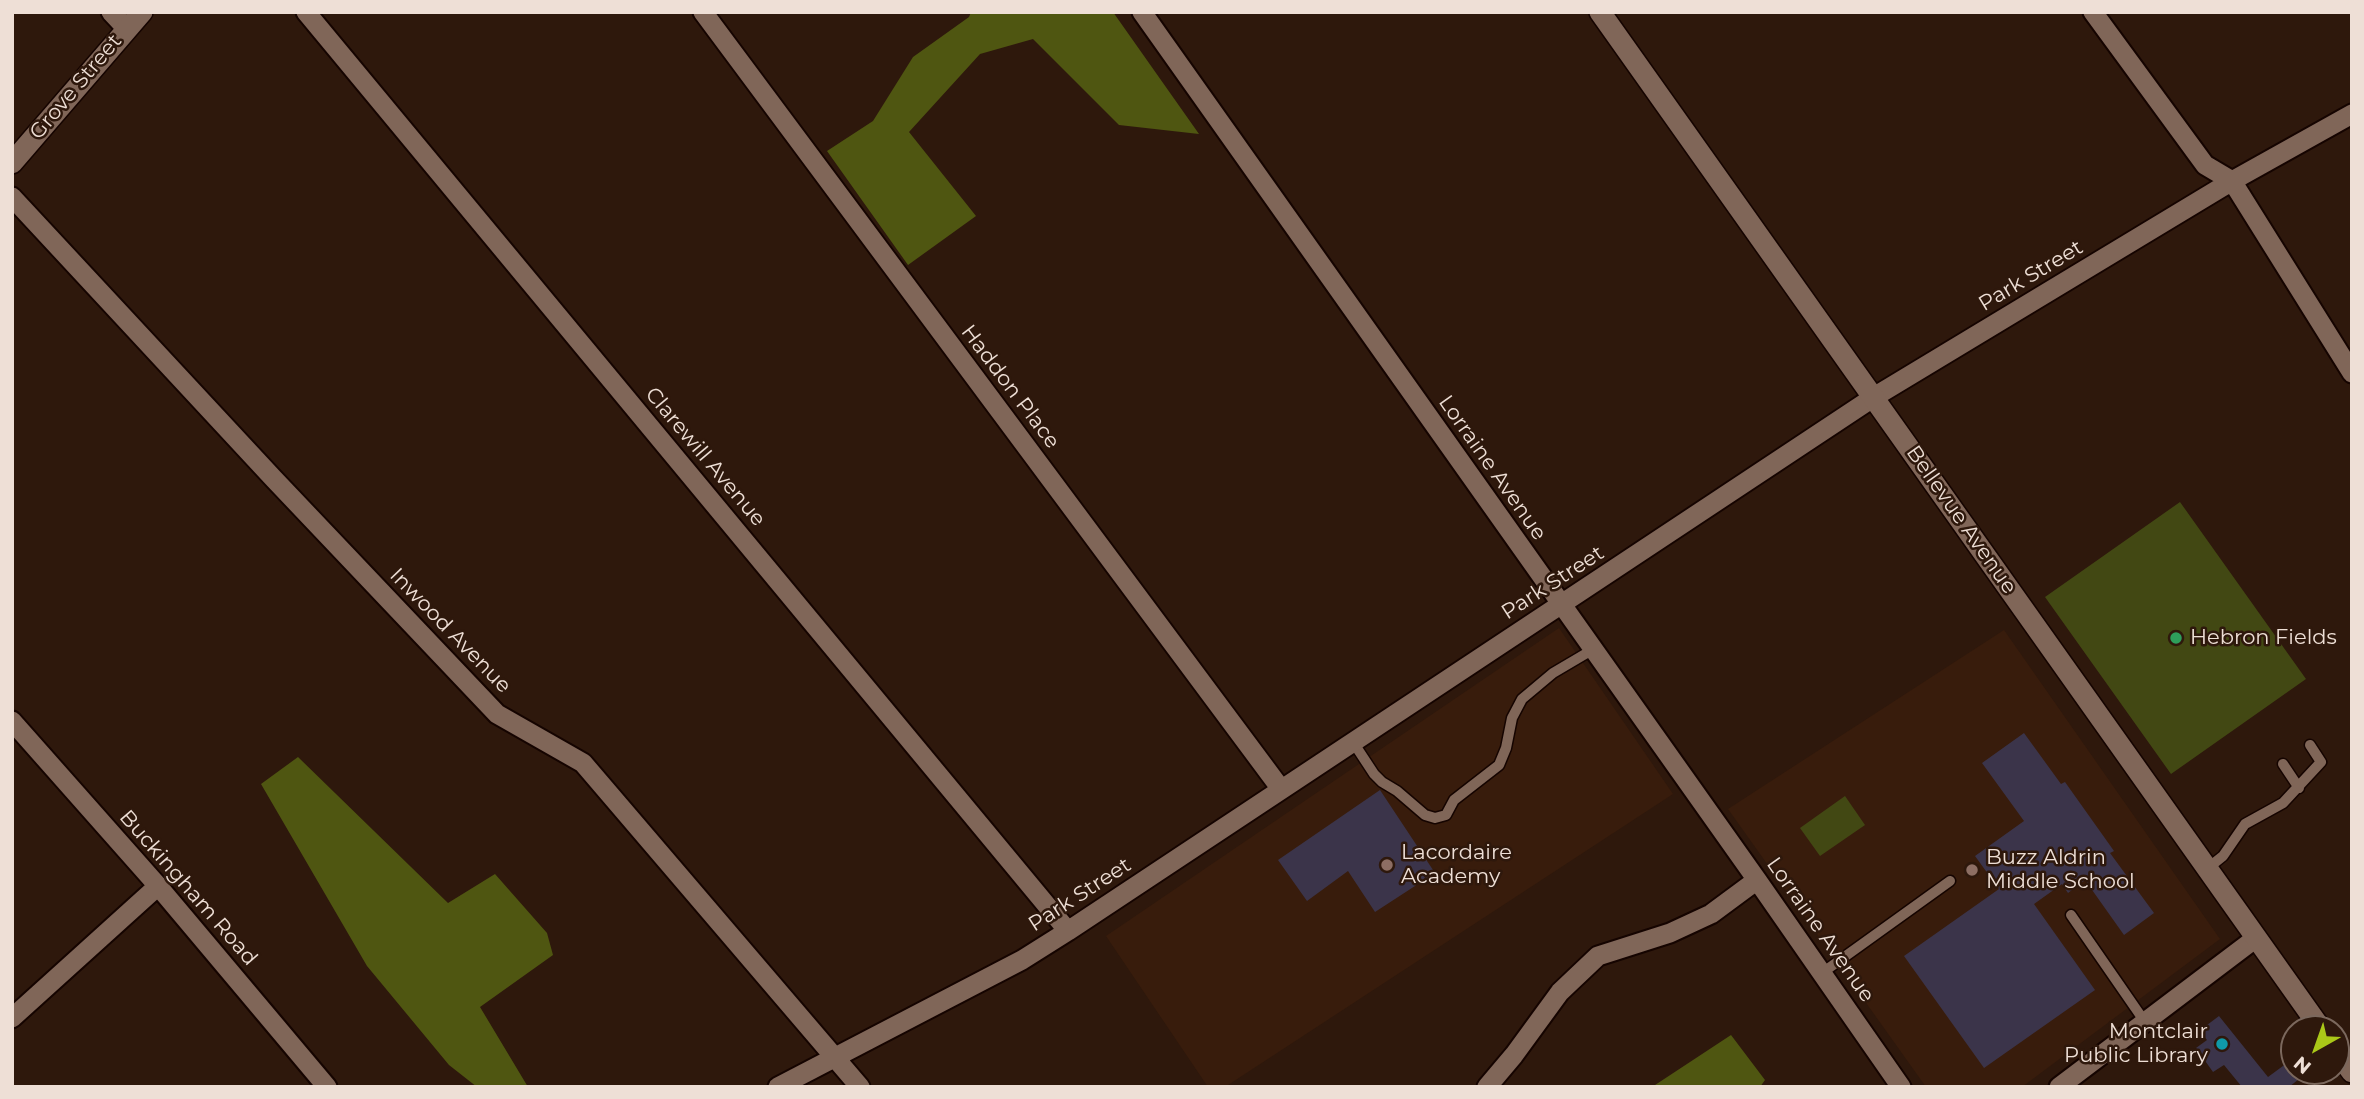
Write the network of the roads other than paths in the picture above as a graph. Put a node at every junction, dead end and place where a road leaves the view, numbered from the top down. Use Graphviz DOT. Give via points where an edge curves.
graph roads {
  1 [pos="111,12"];
  2 [pos="142,12"];
  3 [pos="306,12"];
  4 [pos="703,12"];
  5 [pos="1142,12"];
  6 [pos="1600,12"];
  7 [pos="2093,12"];
  8 [pos="126,28"];
  9 [pos="2352,114"];
  10 [pos="12,163"];
  11 [pos="2232,181"];
  12 [pos="12,197"];
  13 [pos="2352,373"];
  14 [pos="1874,397"];
  15 [pos="1561,605"];
  16 [pos="1592,650"];
  17 [pos="12,721"];
  18 [pos="1353,741"];
  19 [pos="2310,745"];
  20 [pos="2283,764"];
  21 [pos="2299,788"];
  22 [pos="1281,789"];
  23 [pos="2208,868"];
  24 [pos="1757,880"];
  25 [pos="1950,881"];
  26 [pos="158,886"];
  27 [pos="2071,915"];
  28 [pos="1068,931"];
  29 [pos="2256,937"];
  30 [pos="1822,973"];
  31 [pos="2311,1015"];
  32 [pos="12,1018"];
  33 [pos="2145,1022"];
  34 [pos="835,1058"];
  35 [pos="327,1087"];
  36 [pos="778,1087"];
  37 [pos="860,1087"];
  38 [pos="1487,1087"];
  39 [pos="1901,1087"];
  40 [pos="2059,1087"];
  1 -- 8 [label="street"];
  2 -- 8 [label="street, Grove Street"];
  3 -- 28 [label="street, Clarewill Avenue"];
  4 -- 22 [label="street, Haddon Place"];
  5 -- 15 [label="street, Lorraine Avenue"];
  6 -- 14 [label="street, Bellevue Avenue"];
  7 -- 11 [label="street" via="2206,165"];
  8 -- 10 [label="street, Grove Street"];
  9 -- 11 [label="street, Park Street"];
  11 -- 13 [label="street"];
  11 -- 14 [label="street, Park Street"];
  12 -- 34 [label="street, Inwood Avenue" via="497,714 583,763"];
  14 -- 15 [label="street, Park Street"];
  14 -- 23 [label="street, Bellevue Avenue"];
  15 -- 16 [label="street, Lorraine Avenue"];
  15 -- 18 [label="street, Park Street"];
  16 -- 18 [label="lane" via="1553,673 1522,699 1499,765 1454,800 1446,815 1425,815 1374,774"];
  16 -- 24 [label="street, Lorraine Avenue"];
  17 -- 26 [label="street, Buckingham Road"];
  18 -- 22 [label="street, Park Street"];
  19 -- 21 [label="lane" via="2320,762"];
  20 -- 21 [label="lane"];
  21 -- 23 [label="lane" via="2273,810 2245,824 2223,856"];
  22 -- 28 [label="street, Park Street"];
  23 -- 29 [label="street, Bellevue Avenue"];
  24 -- 30 [label="street, Lorraine Avenue"];
  24 -- 38 [label="street" via="1711,914 1670,933 1598,956 1560,992"];
  25 -- 30 [label="lane"];
  26 -- 32 [label="street"];
  26 -- 35 [label="street, Buckingham Road"];
  27 -- 33 [label="lane"];
  28 -- 34 [label="street, Park Street"];
  29 -- 31 [label="street, Bellevue Avenue"];
  29 -- 33 [label="street"];
  30 -- 39 [label="street, Lorraine Avenue"];
  33 -- 40 [label="street"];
  34 -- 36 [label="street, Park Street"];
  34 -- 37 [label="street, Inwood Avenue"];
}
